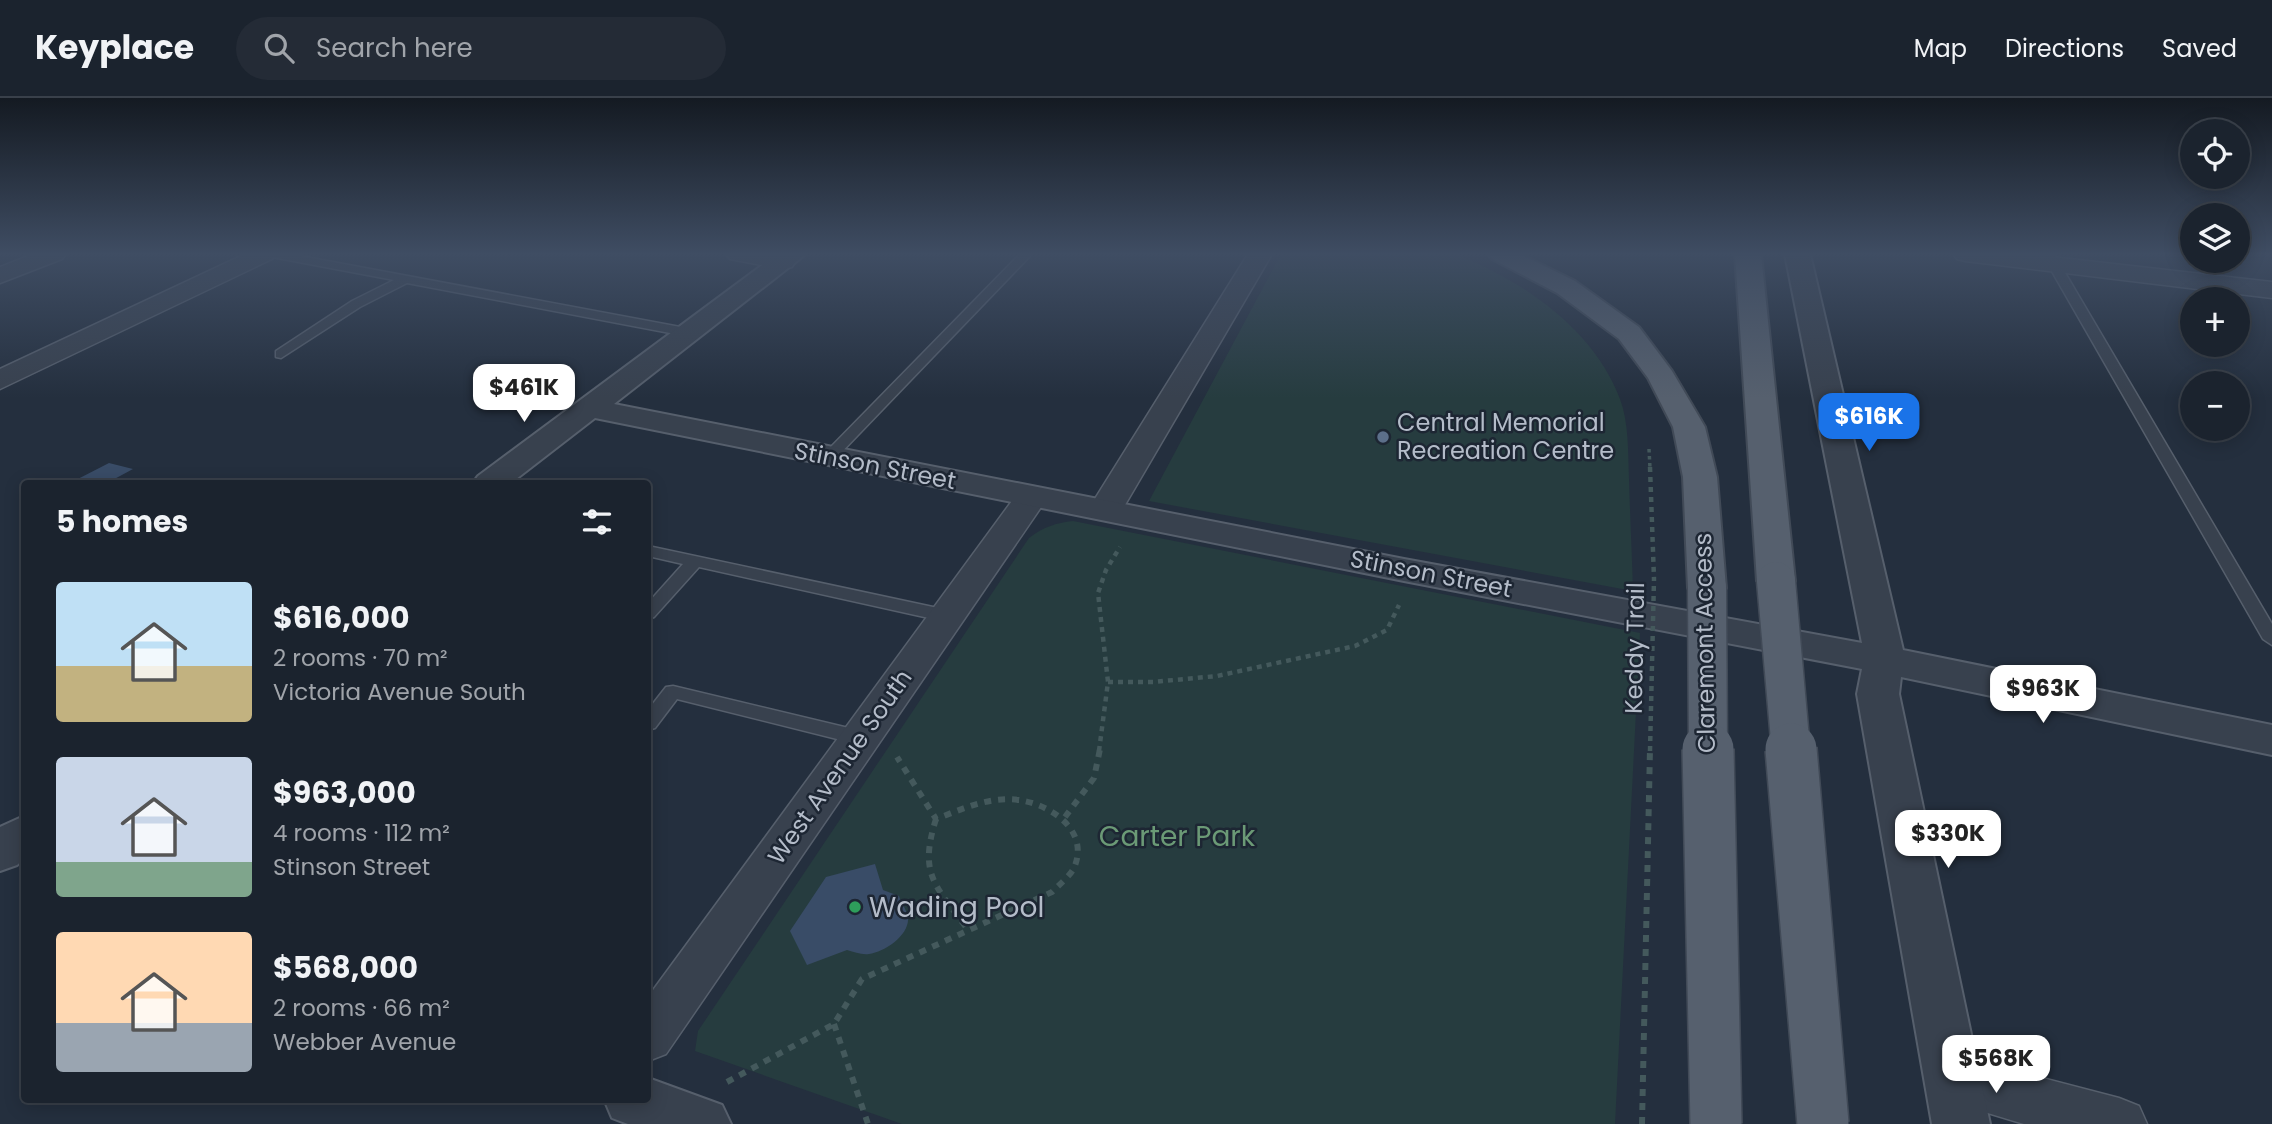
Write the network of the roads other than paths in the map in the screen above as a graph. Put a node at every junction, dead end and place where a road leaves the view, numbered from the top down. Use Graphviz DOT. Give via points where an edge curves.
graph roads {
  1 [pos="164,302"];
  2 [pos="360,302"];
  3 [pos="527,302"];
  4 [pos="731,302"];
  5 [pos="980,302"];
  6 [pos="1234,302"];
  7 [pos="1587,302"];
  8 [pos="1752,302"];
  9 [pos="1808,302"];
  10 [pos="2076,302"];
  11 [pos="691,333"];
  12 [pos="281,354"];
  13 [pos="0,380"];
  14 [pos="590,408"];
  15 [pos="830,457"];
  16 [pos="494,480"];
  17 [pos="1032,497"];
  18 [pos="1121,513"];
  19 [pos="651,552"];
  20 [pos="695,561"];
  21 [pos="651,610"];
  22 [pos="947,616"];
  23 [pos="2272,639"];
  24 [pos="1884,660"];
  25 [pos="651,719"];
  26 [pos="2272,740"];
  27 [pos="858,742"];
  28 [pos="21,836"];
  29 [pos="0,854"];
  30 [pos="21,868"];
  31 [pos="651,1034"];
  32 [pos="1957,1102"];
  33 [pos="1716,1124"];
  34 [pos="1823,1124"];
  35 [pos="2119,1124"];
  1 -- 13 [label="street"];
  2 -- 12 [label="lane"];
  3 -- 11 [label="lane"];
  4 -- 11 [label="street"];
  5 -- 15 [label="lane"];
  6 -- 18 [label="street"];
  7 -- 33 [label="main road, Claremont Access, bridge" via="1629,333 1662,377 1689,427 1700,477 1707,587"];
  8 -- 34 [label="main road, bridge"];
  9 -- 24 [label="street"];
  10 -- 23 [label="lane"];
  11 -- 14 [label="street"];
  14 -- 15 [label="street, Stinson Street"];
  14 -- 16 [label="street"];
  15 -- 17 [label="street, Stinson Street"];
  17 -- 18 [label="street, Stinson Street"];
  17 -- 22 [label="street, West Avenue South"];
  18 -- 24 [label="street, Stinson Street"];
  19 -- 20 [label="lane"];
  20 -- 21 [label="lane"];
  20 -- 22 [label="lane"];
  22 -- 27 [label="street, West Avenue South"];
  24 -- 26 [label="street, Stinson Street"];
  24 -- 32 [label="street" via="1878,694"];
  25 -- 27 [label="lane" via="673,692"];
  27 -- 31 [label="street, West Avenue South"];
  28 -- 29 [label="street"];
  29 -- 30 [label="street"];
  32 -- 35 [label="street"];
}
